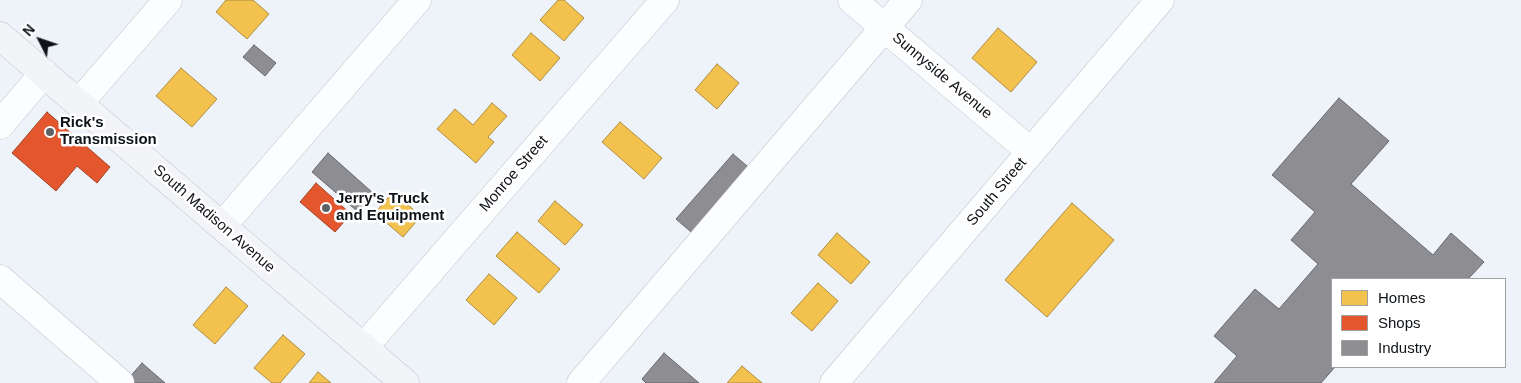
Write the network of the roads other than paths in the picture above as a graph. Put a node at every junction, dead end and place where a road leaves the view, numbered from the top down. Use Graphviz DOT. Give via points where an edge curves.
graph roads {
  1 [pos="168,0"];
  2 [pos="416,0"];
  3 [pos="665,0"];
  4 [pos="852,0"];
  5 [pos="908,0"];
  6 [pos="1160,0"];
  7 [pos="885,28"];
  8 [pos="0,36"];
  9 [pos="44,73"];
  10 [pos="79,103"];
  11 [pos="0,125"];
  12 [pos="1031,152"];
  13 [pos="222,226"];
  14 [pos="0,279"];
  15 [pos="364,347"];
  16 [pos="120,383"];
  17 [pos="406,383"];
  18 [pos="581,383"];
  19 [pos="834,383"];
  1 -- 10 [label="street"];
  2 -- 13 [label="street"];
  3 -- 15 [label="street, Monroe Street"];
  4 -- 7 [label="street, Sunnyside Avenue"];
  5 -- 7 [label="street"];
  6 -- 12 [label="street, South Street"];
  7 -- 12 [label="street, Sunnyside Avenue"];
  7 -- 18 [label="street"];
  8 -- 9 [label="main road, South Madison Avenue"];
  9 -- 10 [label="main road, South Madison Avenue"];
  9 -- 11 [label="street"];
  10 -- 13 [label="main road, South Madison Avenue"];
  12 -- 19 [label="street, South Street"];
  13 -- 15 [label="main road, South Madison Avenue"];
  14 -- 16 [label="street"];
  15 -- 17 [label="main road, South Madison Avenue"];
}
